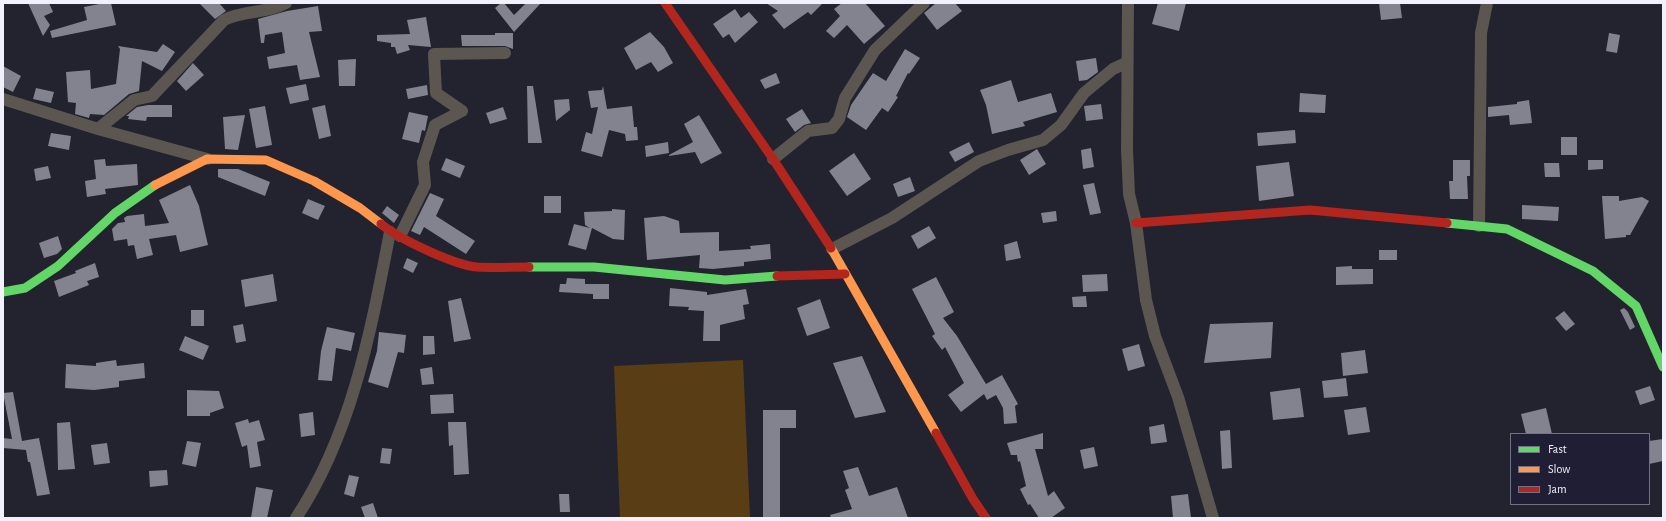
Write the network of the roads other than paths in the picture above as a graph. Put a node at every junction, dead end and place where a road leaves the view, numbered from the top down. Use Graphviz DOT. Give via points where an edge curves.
graph roads {
  1 [pos="286,3"];
  2 [pos="665,3"];
  3 [pos="924,3"];
  4 [pos="1128,3"];
  5 [pos="1487,3"];
  6 [pos="505,53"];
  7 [pos="1126,63"];
  8 [pos="3,99"];
  9 [pos="98,129"];
  10 [pos="207,159"];
  11 [pos="773,159"];
  12 [pos="1136,223"];
  13 [pos="1479,226"];
  14 [pos="395,234"];
  15 [pos="832,249"];
  16 [pos="845,274"];
  17 [pos="3,292"];
  18 [pos="1663,367"];
  19 [pos="296,518"];
  20 [pos="986,518"];
  21 [pos="1213,518"];
  1 -- 9 [label="street" via="275,9 236,14 224,20 152,96 134,100"];
  2 -- 11 [label="street"];
  3 -- 11 [label="street" via="875,50 845,98 839,119 832,128 808,131"];
  4 -- 7 [label="street"];
  5 -- 13 [label="street" via="1481,33"];
  6 -- 14 [label="street" via="434,54 436,93 462,111 435,125 423,162 425,185"];
  7 -- 12 [label="street" via="1129,187"];
  7 -- 15 [label="street" via="1113,69 1084,93 1061,125 1043,140 979,161 898,214"];
  8 -- 9 [label="street"];
  9 -- 10 [label="street"];
  10 -- 14 [label="street" via="266,160 314,181 360,208"];
  10 -- 17 [label="street" via="150,188 115,213 58,266 25,288"];
  11 -- 15 [label="street"];
  12 -- 13 [label="street" via="1310,210"];
  12 -- 21 [label="street" via="1146,300 1155,336 1178,397"];
  13 -- 18 [label="street" via="1507,229 1593,271 1636,306"];
  14 -- 16 [label="street" via="450,260 475,267 594,268 726,280"];
  14 -- 19 [label="street" via="340,433 324,472"];
  15 -- 16 [label="street"];
  16 -- 20 [label="street" via="972,499"];
}
